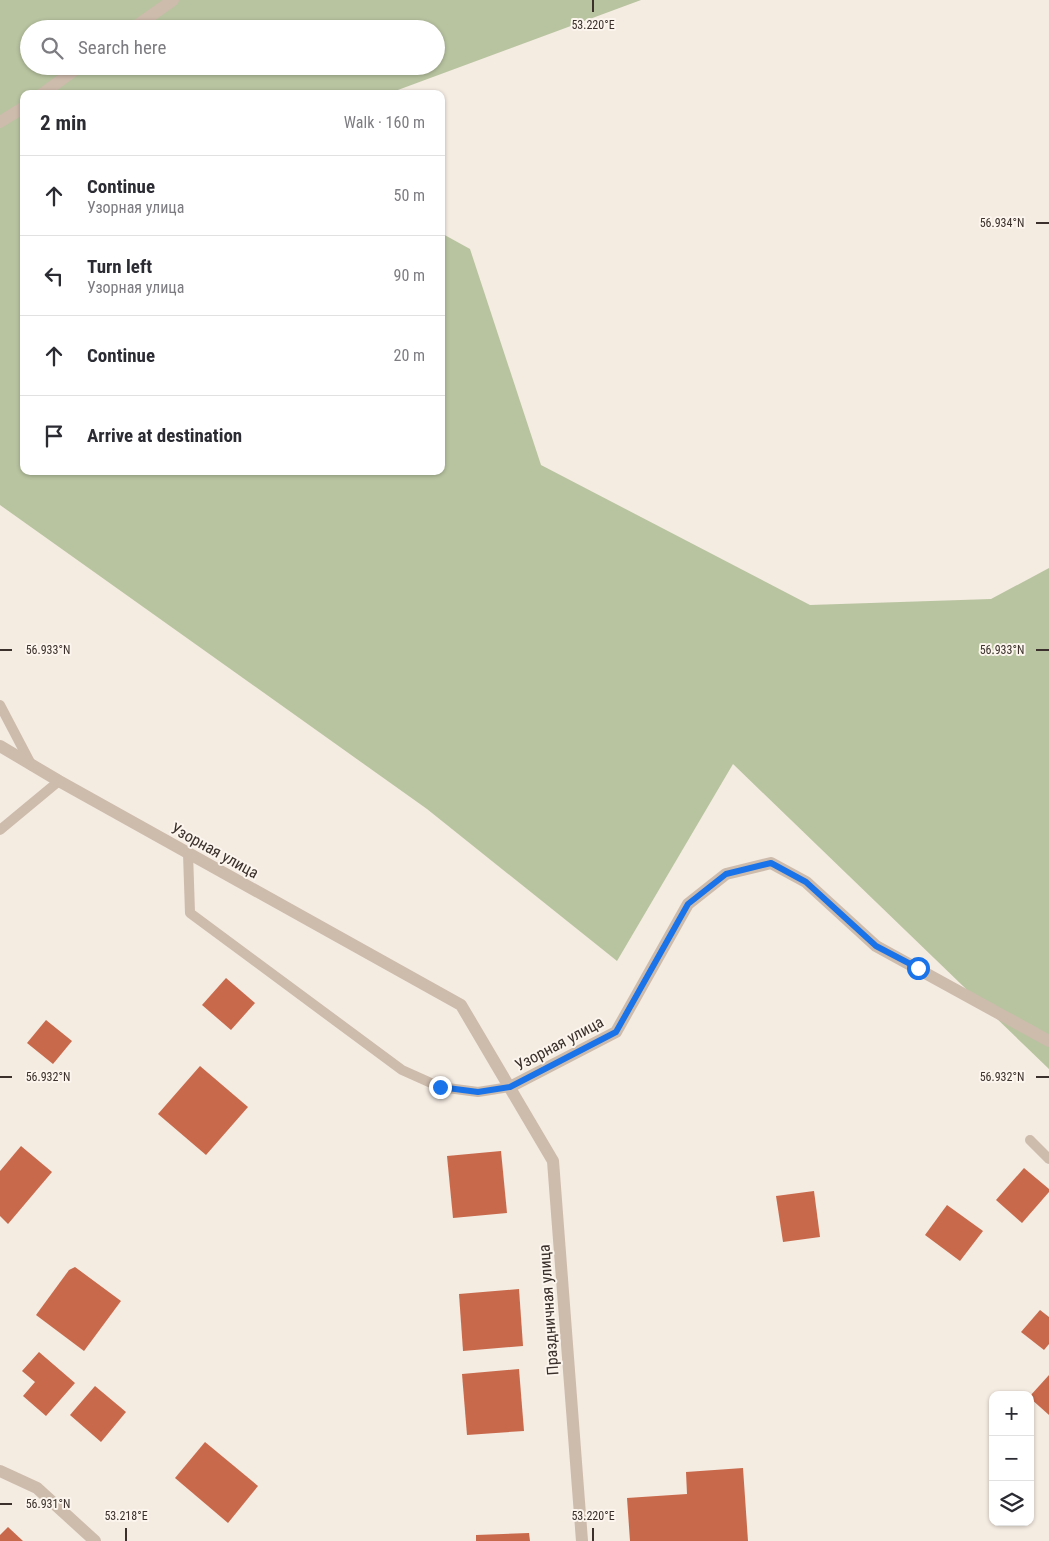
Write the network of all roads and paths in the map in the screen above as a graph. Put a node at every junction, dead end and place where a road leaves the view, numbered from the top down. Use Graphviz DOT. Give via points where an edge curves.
graph roads {
  1 [pos="173,0"];
  2 [pos="145,20"];
  3 [pos="68,75"];
  4 [pos="47,90"];
  5 [pos="20,110"];
  6 [pos="0,122"];
  7 [pos="0,705"];
  8 [pos="0,746"];
  9 [pos="32,766"];
  10 [pos="59,781"];
  11 [pos="0,830"];
  12 [pos="188,853"];
  13 [pos="1049,1041"];
  14 [pos="510,1087"];
  15 [pos="1030,1140"];
  16 [pos="1049,1160"];
  17 [pos="0,1471"];
  18 [pos="95,1541"];
  19 [pos="582,1541"];
  1 -- 2 [label="street"];
  3 -- 4 [label="street"];
  5 -- 6 [label="street"];
  7 -- 9 [label="lane"];
  8 -- 9 [label="street, Узорная улица"];
  9 -- 10 [label="street, Узорная улица"];
  10 -- 11 [label="lane"];
  10 -- 12 [label="street, Узорная улица"];
  12 -- 14 [label="street, Узорная улица" via="461,1005"];
  12 -- 14 [label="lane" via="190,913 402,1070 440,1087 478,1092"];
  13 -- 14 [label="street, Узорная улица" via="876,946 806,882 771,863 726,874 688,904 616,1032"];
  14 -- 19 [label="street, Праздничная улица" via="553,1161"];
  15 -- 16 [label="lane"];
  17 -- 18 [label="street" via="37,1488"];
}
